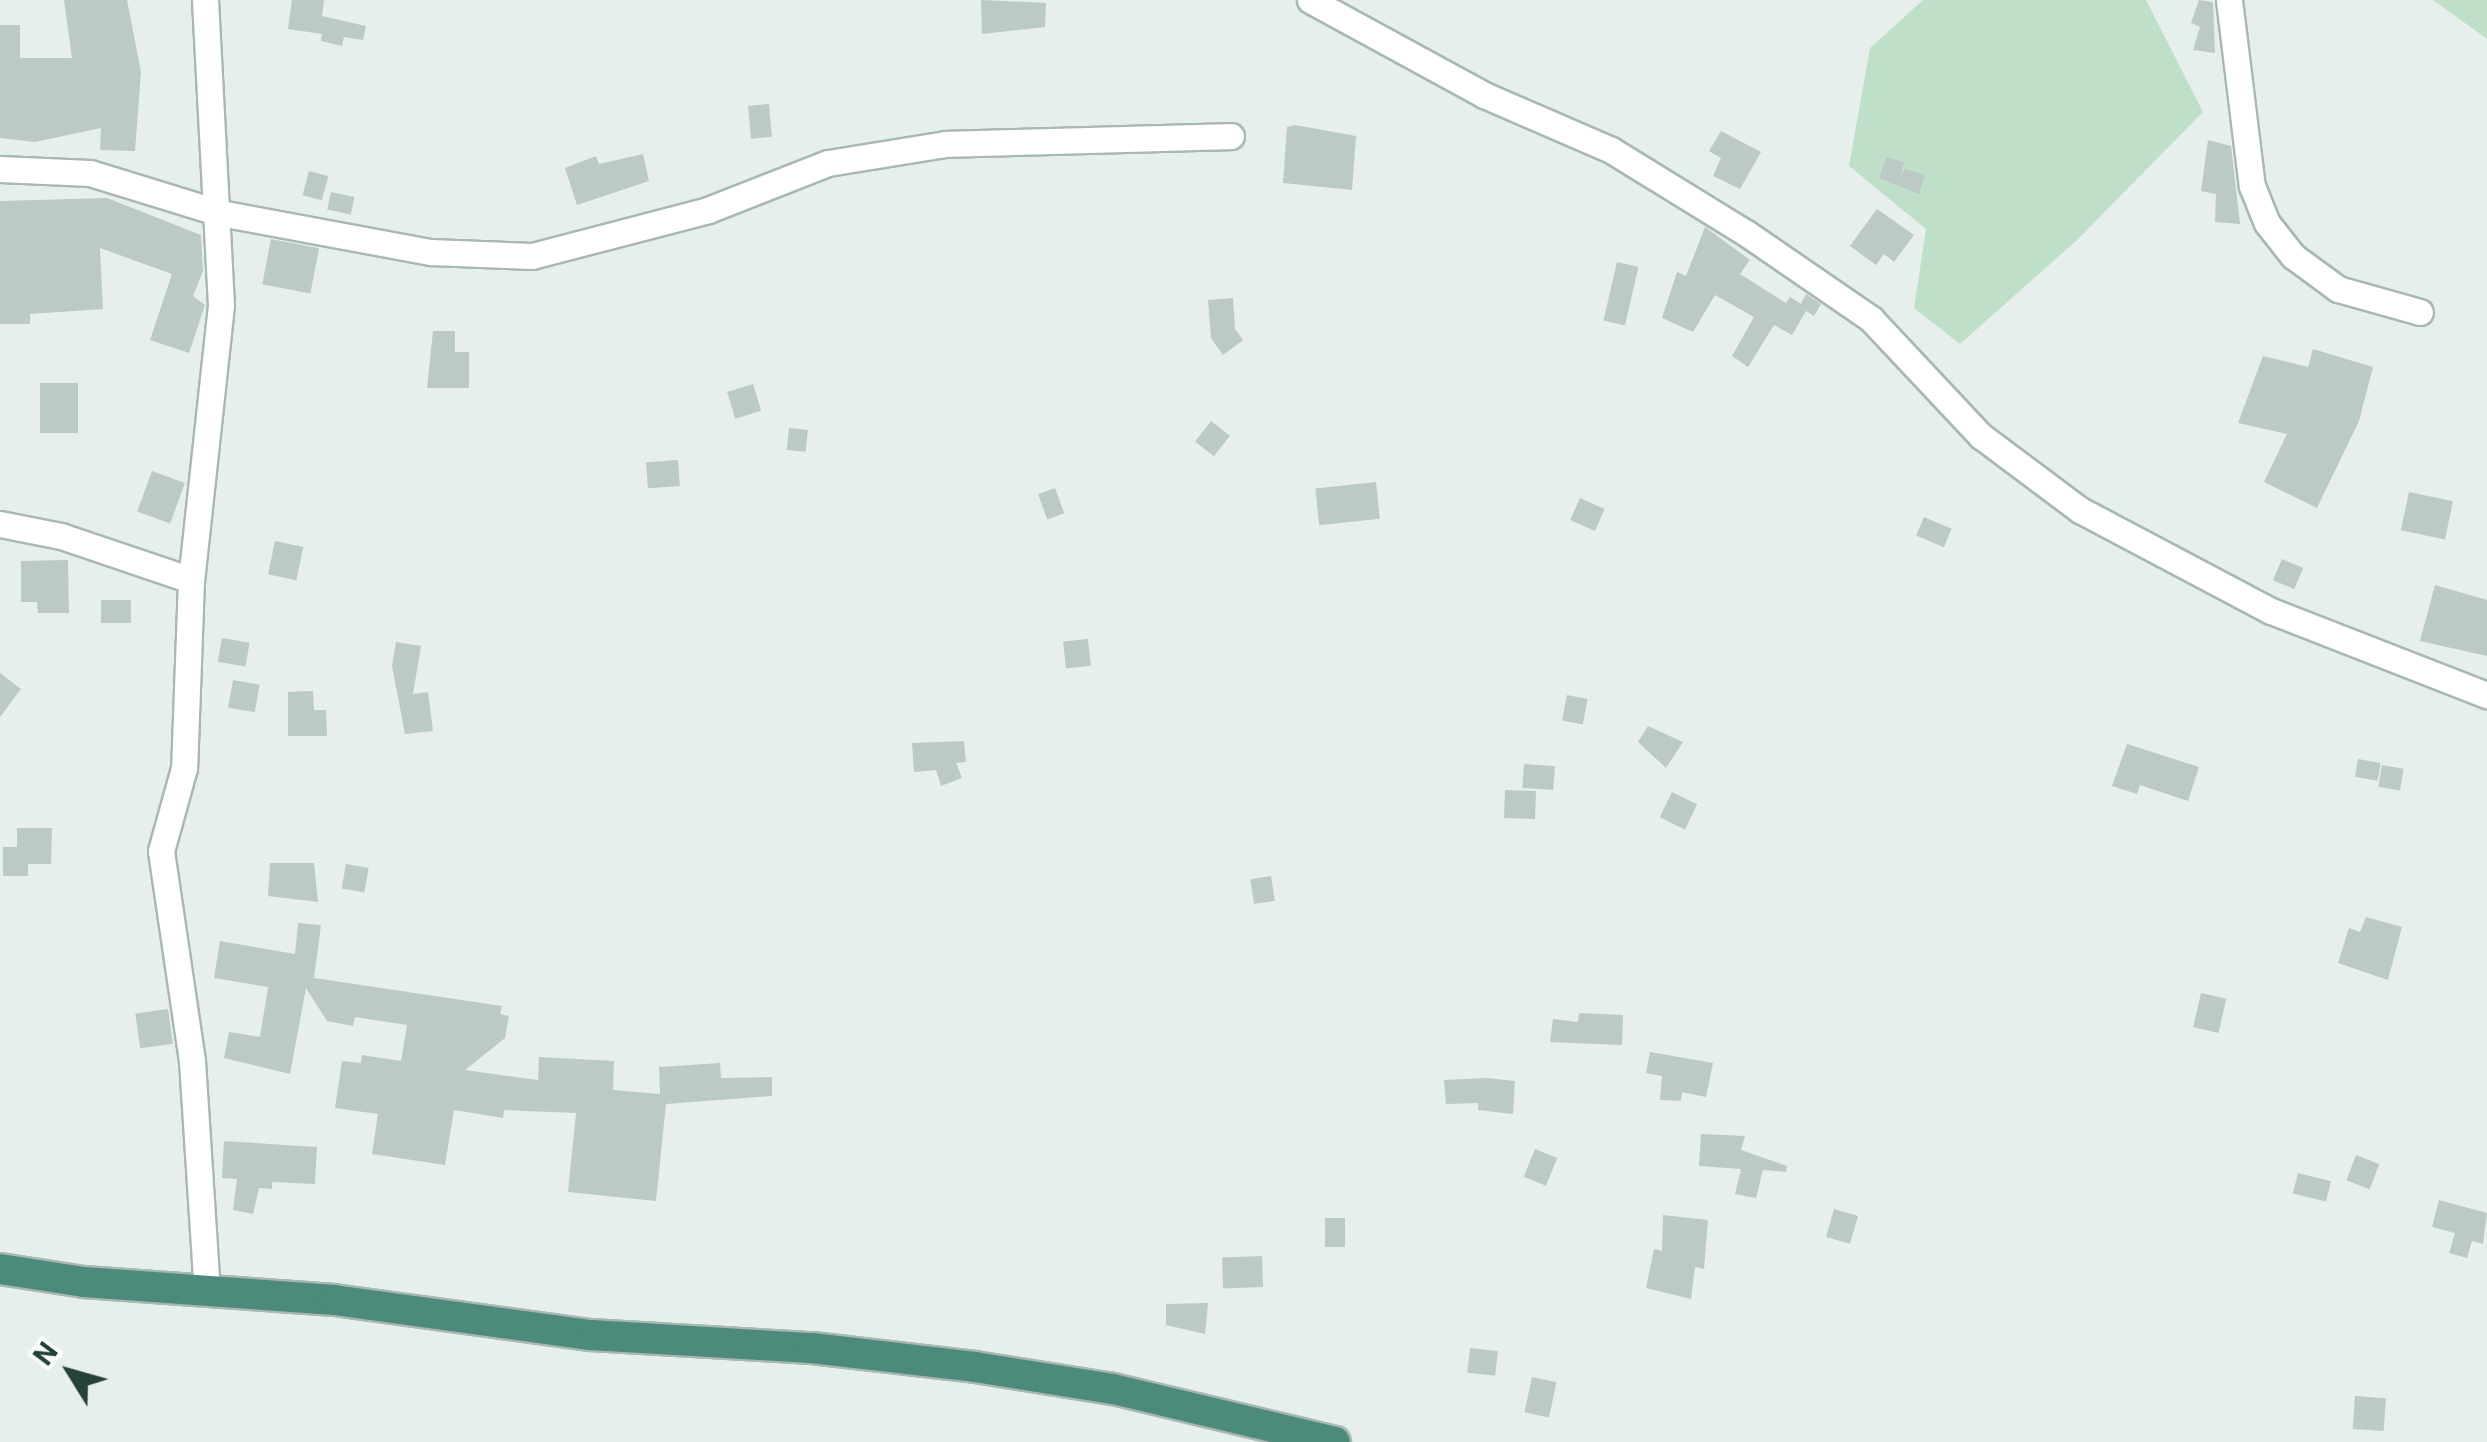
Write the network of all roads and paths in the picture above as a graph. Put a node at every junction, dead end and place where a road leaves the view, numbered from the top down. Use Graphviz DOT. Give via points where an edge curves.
graph roads {
  1 [pos="205,0"];
  2 [pos="1310,0"];
  3 [pos="2229,0"];
  4 [pos="1231,136"];
  5 [pos="0,169"];
  6 [pos="220,213"];
  7 [pos="2420,312"];
  8 [pos="0,524"];
  9 [pos="191,580"];
  10 [pos="2487,695"];
  11 [pos="0,1269"];
  12 [pos="206,1290"];
  13 [pos="1324,1441"];
  1 -- 6 [label="street"];
  2 -- 10 [label="street" via="1484,96 1612,150 1777,253 1871,319 1981,436 2080,510 2270,611"];
  3 -- 7 [label="street" via="2252,186 2267,223 2293,256 2338,289"];
  4 -- 6 [label="street" via="944,144 828,163 708,210 532,256 431,252"];
  5 -- 6 [label="street" via="90,172"];
  6 -- 9 [label="street" via="221,305"];
  8 -- 9 [label="street" via="61,536"];
  9 -- 12 [label="street" via="184,768 161,851 196,1092"];
  11 -- 12 [label="highway"];
  12 -- 13 [label="highway" via="591,1335 812,1348 975,1368 1114,1389"];
}
